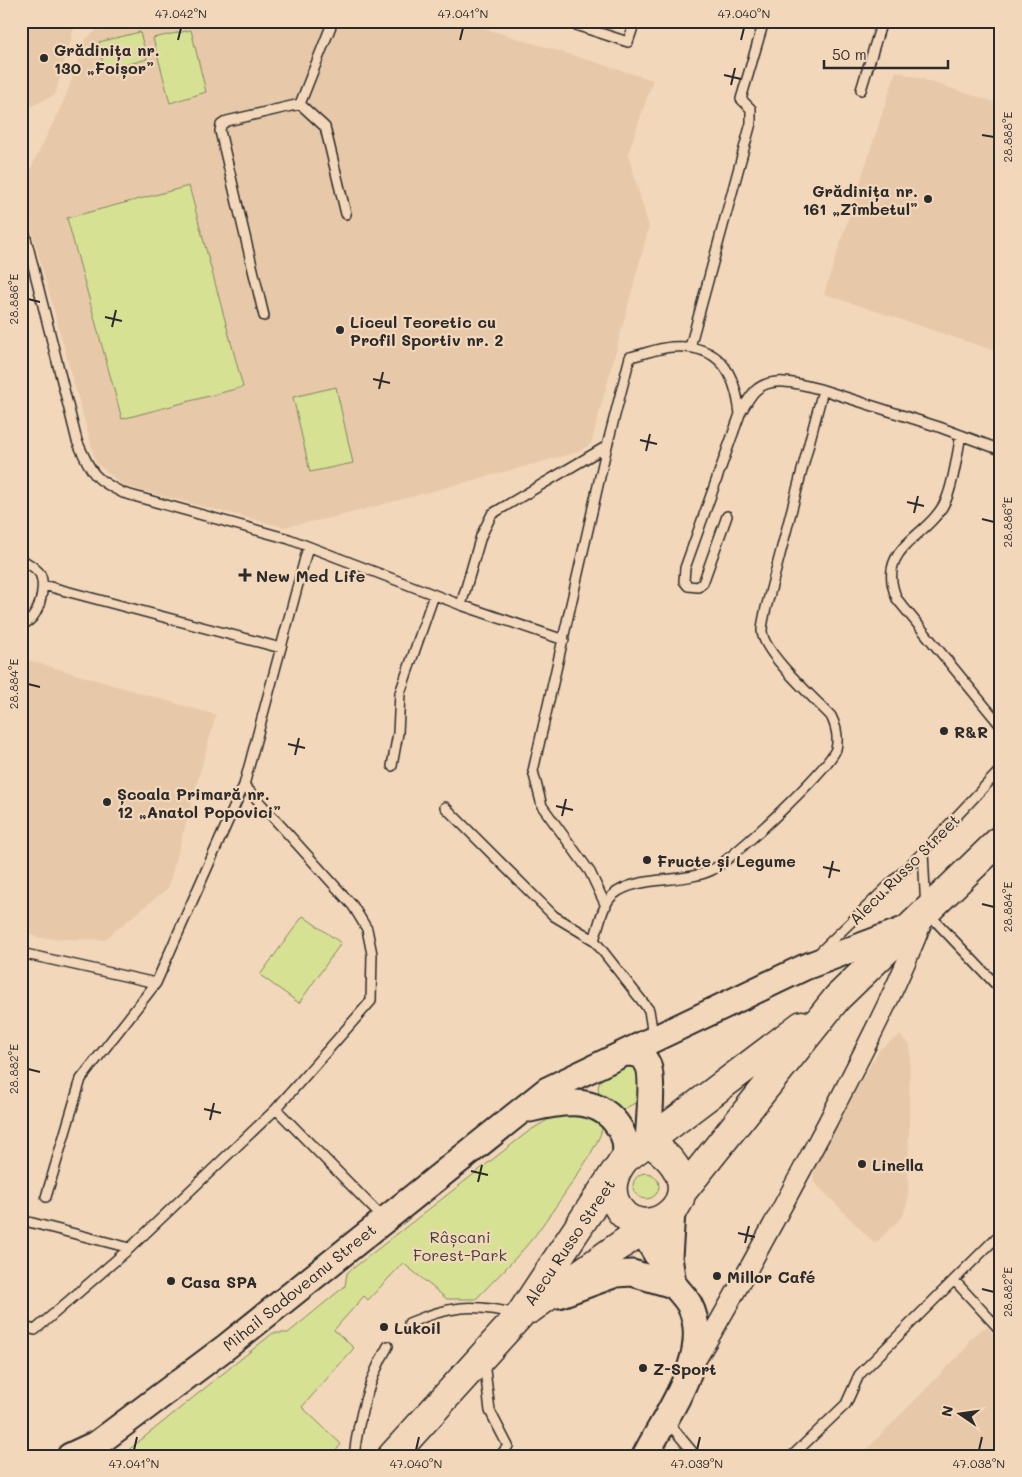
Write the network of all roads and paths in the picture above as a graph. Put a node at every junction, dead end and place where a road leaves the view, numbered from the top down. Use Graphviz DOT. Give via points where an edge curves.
graph roads {
  1 [pos="333,21"];
  2 [pos="563,21"];
  3 [pos="635,21"];
  4 [pos="764,21"];
  5 [pos="882,21"];
  6 [pos="861,90"];
  7 [pos="300,104"];
  8 [pos="346,214"];
  9 [pos="21,218"];
  10 [pos="264,316"];
  11 [pos="690,347"];
  12 [pos="823,390"];
  13 [pos="740,414"];
  14 [pos="961,435"];
  15 [pos="607,446"];
  16 [pos="1001,450"];
  17 [pos="727,516"];
  18 [pos="308,547"];
  19 [pos="21,559"];
  20 [pos="43,585"];
  21 [pos="434,595"];
  22 [pos="461,605"];
  23 [pos="21,624"];
  24 [pos="564,640"];
  25 [pos="281,648"];
  26 [pos="1001,726"];
  27 [pos="392,766"];
  28 [pos="1001,769"];
  29 [pos="244,785"];
  30 [pos="445,807"];
  31 [pos="1001,839"];
  32 [pos="923,852"];
  33 [pos="606,906"];
  34 [pos="918,920"];
  35 [pos="594,940"];
  36 [pos="21,953"];
  37 [pos="806,967"];
  38 [pos="156,983"];
  39 [pos="1001,990"];
  40 [pos="837,998"];
  41 [pos="654,1039"];
  42 [pos="616,1058"];
  43 [pos="650,1070"];
  44 [pos="598,1107"];
  45 [pos="276,1109"];
  46 [pos="523,1110"];
  47 [pos="648,1142"];
  48 [pos="621,1164"];
  49 [pos="46,1197"];
  50 [pos="656,1215"];
  51 [pos="384,1219"];
  52 [pos="21,1220"];
  53 [pos="1001,1233"];
  54 [pos="130,1248"];
  55 [pos="954,1280"];
  56 [pos="673,1285"];
  57 [pos="547,1299"];
  58 [pos="520,1315"];
  59 [pos="409,1322"];
  60 [pos="21,1326"];
  61 [pos="1001,1330"];
  62 [pos="388,1346"];
  63 [pos="484,1354"];
  64 [pos="692,1368"];
  65 [pos="664,1418"];
  66 [pos="70,1456"];
  67 [pos="354,1456"];
  68 [pos="392,1456"];
  69 [pos="500,1456"];
  70 [pos="645,1456"];
  71 [pos="696,1456"];
  72 [pos="792,1456"];
  1 -- 7 [label="lane"];
  2 -- 3 [label="lane" via="628,42"];
  4 -- 11 [label="lane" via="741,99 751,109 751,123"];
  5 -- 6 [label="lane"];
  7 -- 8 [label="lane" via="325,126"];
  7 -- 10 [label="lane" via="227,121 220,130"];
  9 -- 18 [label="lane" via="77,441 92,474 123,493 277,535"];
  11 -- 13 [label="lane" via="722,361 734,380"];
  11 -- 15 [label="lane" via="670,347 630,357"];
  12 -- 13 [label="lane" via="779,382 765,383 754,392"];
  12 -- 14 [label="lane"];
  12 -- 33 [label="lane" via="762,632 766,646 775,658 831,716 836,726 835,750 820,772 729,859 698,875 632,886 612,895"];
  13 -- 17 [label="lane" via="685,568 684,581 688,586 698,587 703,583"];
  14 -- 16 [label="lane"];
  14 -- 26 [label="lane" via="946,500 935,516 896,554 891,572 892,588 897,599"];
  15 -- 22 [label="lane" via="492,514 481,536"];
  15 -- 24 [label="lane"];
  18 -- 21 [label="lane"];
  18 -- 25 [label="lane"];
  19 -- 20 [label="lane" via="40,574"];
  20 -- 23 [label="lane" via="34,618"];
  20 -- 25 [label="lane"];
  21 -- 22 [label="lane"];
  21 -- 27 [label="lane" via="400,693"];
  22 -- 24 [label="lane"];
  24 -- 33 [label="lane" via="533,771 542,806 590,872"];
  25 -- 29 [label="lane"];
  28 -- 32 [label="lane, Alecu Russo Street"];
  29 -- 38 [label="lane"];
  29 -- 45 [label="lane" via="353,906 367,929 372,954 371,1001"];
  30 -- 35 [label="lane" via="554,916"];
  31 -- 34 [label="main road, Alecu Russo Street"];
  32 -- 34 [label="lane"];
  32 -- 37 [label="lane, Alecu Russo Street"];
  33 -- 35 [label="lane"];
  34 -- 37 [label="main road, Mihail Sadoveanu Street"];
  34 -- 39 [label="lane"];
  34 -- 40 [label="main road, Alecu Russo Street"];
  34 -- 64 [label="street" via="902,975 880,1021"];
  35 -- 41 [label="lane" via="649,1010"];
  36 -- 38 [label="lane"];
  37 -- 41 [label="main road, Mihail Sadoveanu Street"];
  38 -- 49 [label="lane" via="80,1079"];
  40 -- 47 [label="main road, Alecu Russo Street"];
  40 -- 50 [label="main road, Alecu Russo Street"];
  41 -- 42 [label="main road, Mihail Sadoveanu Street"];
  41 -- 43 [label="main road"];
  42 -- 43 [label="main road" via="639,1055"];
  42 -- 44 [label="main road" via="591,1081 592,1097"];
  42 -- 46 [label="main road, Mihail Sadoveanu Street" via="547,1090"];
  43 -- 47 [label="main road"];
  44 -- 46 [label="main road, Mihail Sadoveanu Street" via="555,1103"];
  44 -- 48 [label="main road" via="614,1120 624,1134 627,1146"];
  45 -- 51 [label="lane"];
  45 -- 54 [label="lane"];
  46 -- 51 [label="main road, Mihail Sadoveanu Street"];
  47 -- 48 [label="main road"];
  47 -- 50 [label="main road" via="671,1159 681,1181"];
  48 -- 50 [label="main road" via="612,1191 621,1212"];
  48 -- 58 [label="main road, Alecu Russo Street"];
  50 -- 56 [label="main road"];
  50 -- 56 [label="main road" via="669,1257"];
  50 -- 57 [label="main road, Alecu Russo Street"];
  51 -- 66 [label="main road, Mihail Sadoveanu Street" via="226,1347 98,1443"];
  52 -- 54 [label="lane"];
  53 -- 55 [label="lane"];
  54 -- 60 [label="lane" via="35,1330"];
  55 -- 61 [label="lane"];
  55 -- 72 [label="lane" via="859,1375 846,1404"];
  56 -- 57 [label="main road" via="632,1273 616,1274"];
  56 -- 64 [label="main road" via="693,1316 696,1341"];
  57 -- 58 [label="main road, Alecu Russo Street"];
  58 -- 59 [label="lane" via="472,1307 440,1310"];
  58 -- 63 [label="main road, Alecu Russo Street"];
  62 -- 67 [label="lane" via="364,1401"];
  63 -- 68 [label="main road, Alecu Russo Street"];
  63 -- 69 [label="lane" via="490,1411 508,1446"];
  64 -- 65 [label="main road"];
  65 -- 70 [label="main road"];
  65 -- 71 [label="lane"];
}
